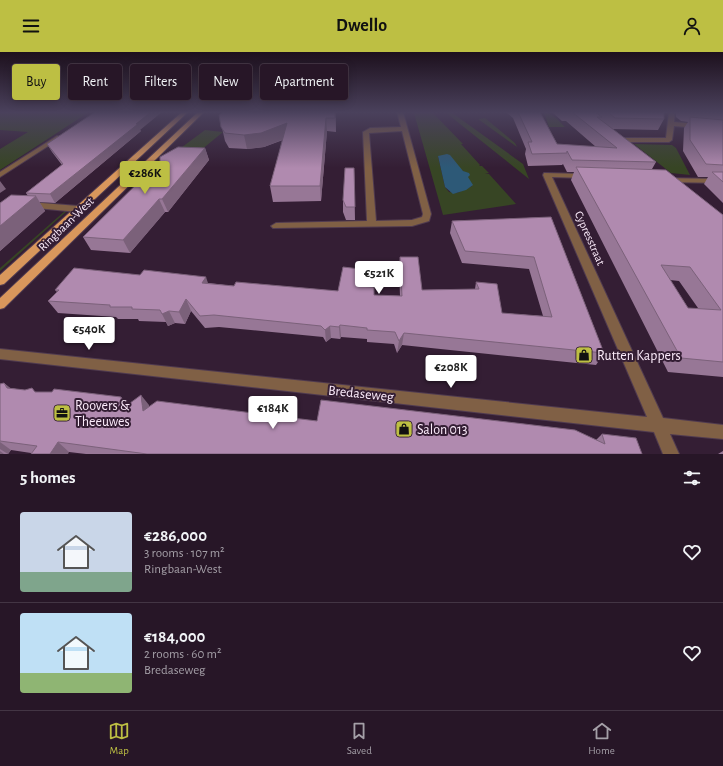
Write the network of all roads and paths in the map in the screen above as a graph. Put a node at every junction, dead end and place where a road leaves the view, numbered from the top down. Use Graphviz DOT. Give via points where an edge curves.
graph roads {
  1 [pos="164,131"];
  2 [pos="181,131"];
  3 [pos="368,131"];
  4 [pos="405,131"];
  5 [pos="671,131"];
  6 [pos="63,134"];
  7 [pos="631,149"];
  8 [pos="0,175"];
  9 [pos="657,175"];
  10 [pos="594,176"];
  11 [pos="670,180"];
  12 [pos="723,181"];
  13 [pos="682,190"];
  14 [pos="22,204"];
  15 [pos="78,209"];
  16 [pos="372,224"];
  17 [pos="276,226"];
  18 [pos="0,281"];
  19 [pos="0,305"];
  20 [pos="0,354"];
  21 [pos="658,425"];
  22 [pos="723,432"];
  23 [pos="671,454"];
  1 -- 15 [label="main road, Ringbaan-West"];
  2 -- 19 [label="main road, Ringbaan-West"];
  3 -- 16 [label="street" via="366,132"];
  4 -- 16 [label="street" via="427,214 426,219 412,223"];
  5 -- 7 [label="street" via="671,138 666,141 616,138"];
  6 -- 8 [label="street"];
  9 -- 11 [label="street"];
  10 -- 21 [label="street, Cypresstraat" via="547,175"];
  11 -- 12 [label="street"];
  11 -- 13 [label="street"];
  14 -- 15 [label="street"];
  15 -- 18 [label="main road, Ringbaan-West"];
  16 -- 17 [label="street"];
  20 -- 21 [label="street, Bredaseweg"];
  21 -- 22 [label="street, Bredaseweg"];
  21 -- 23 [label="street"];
}
